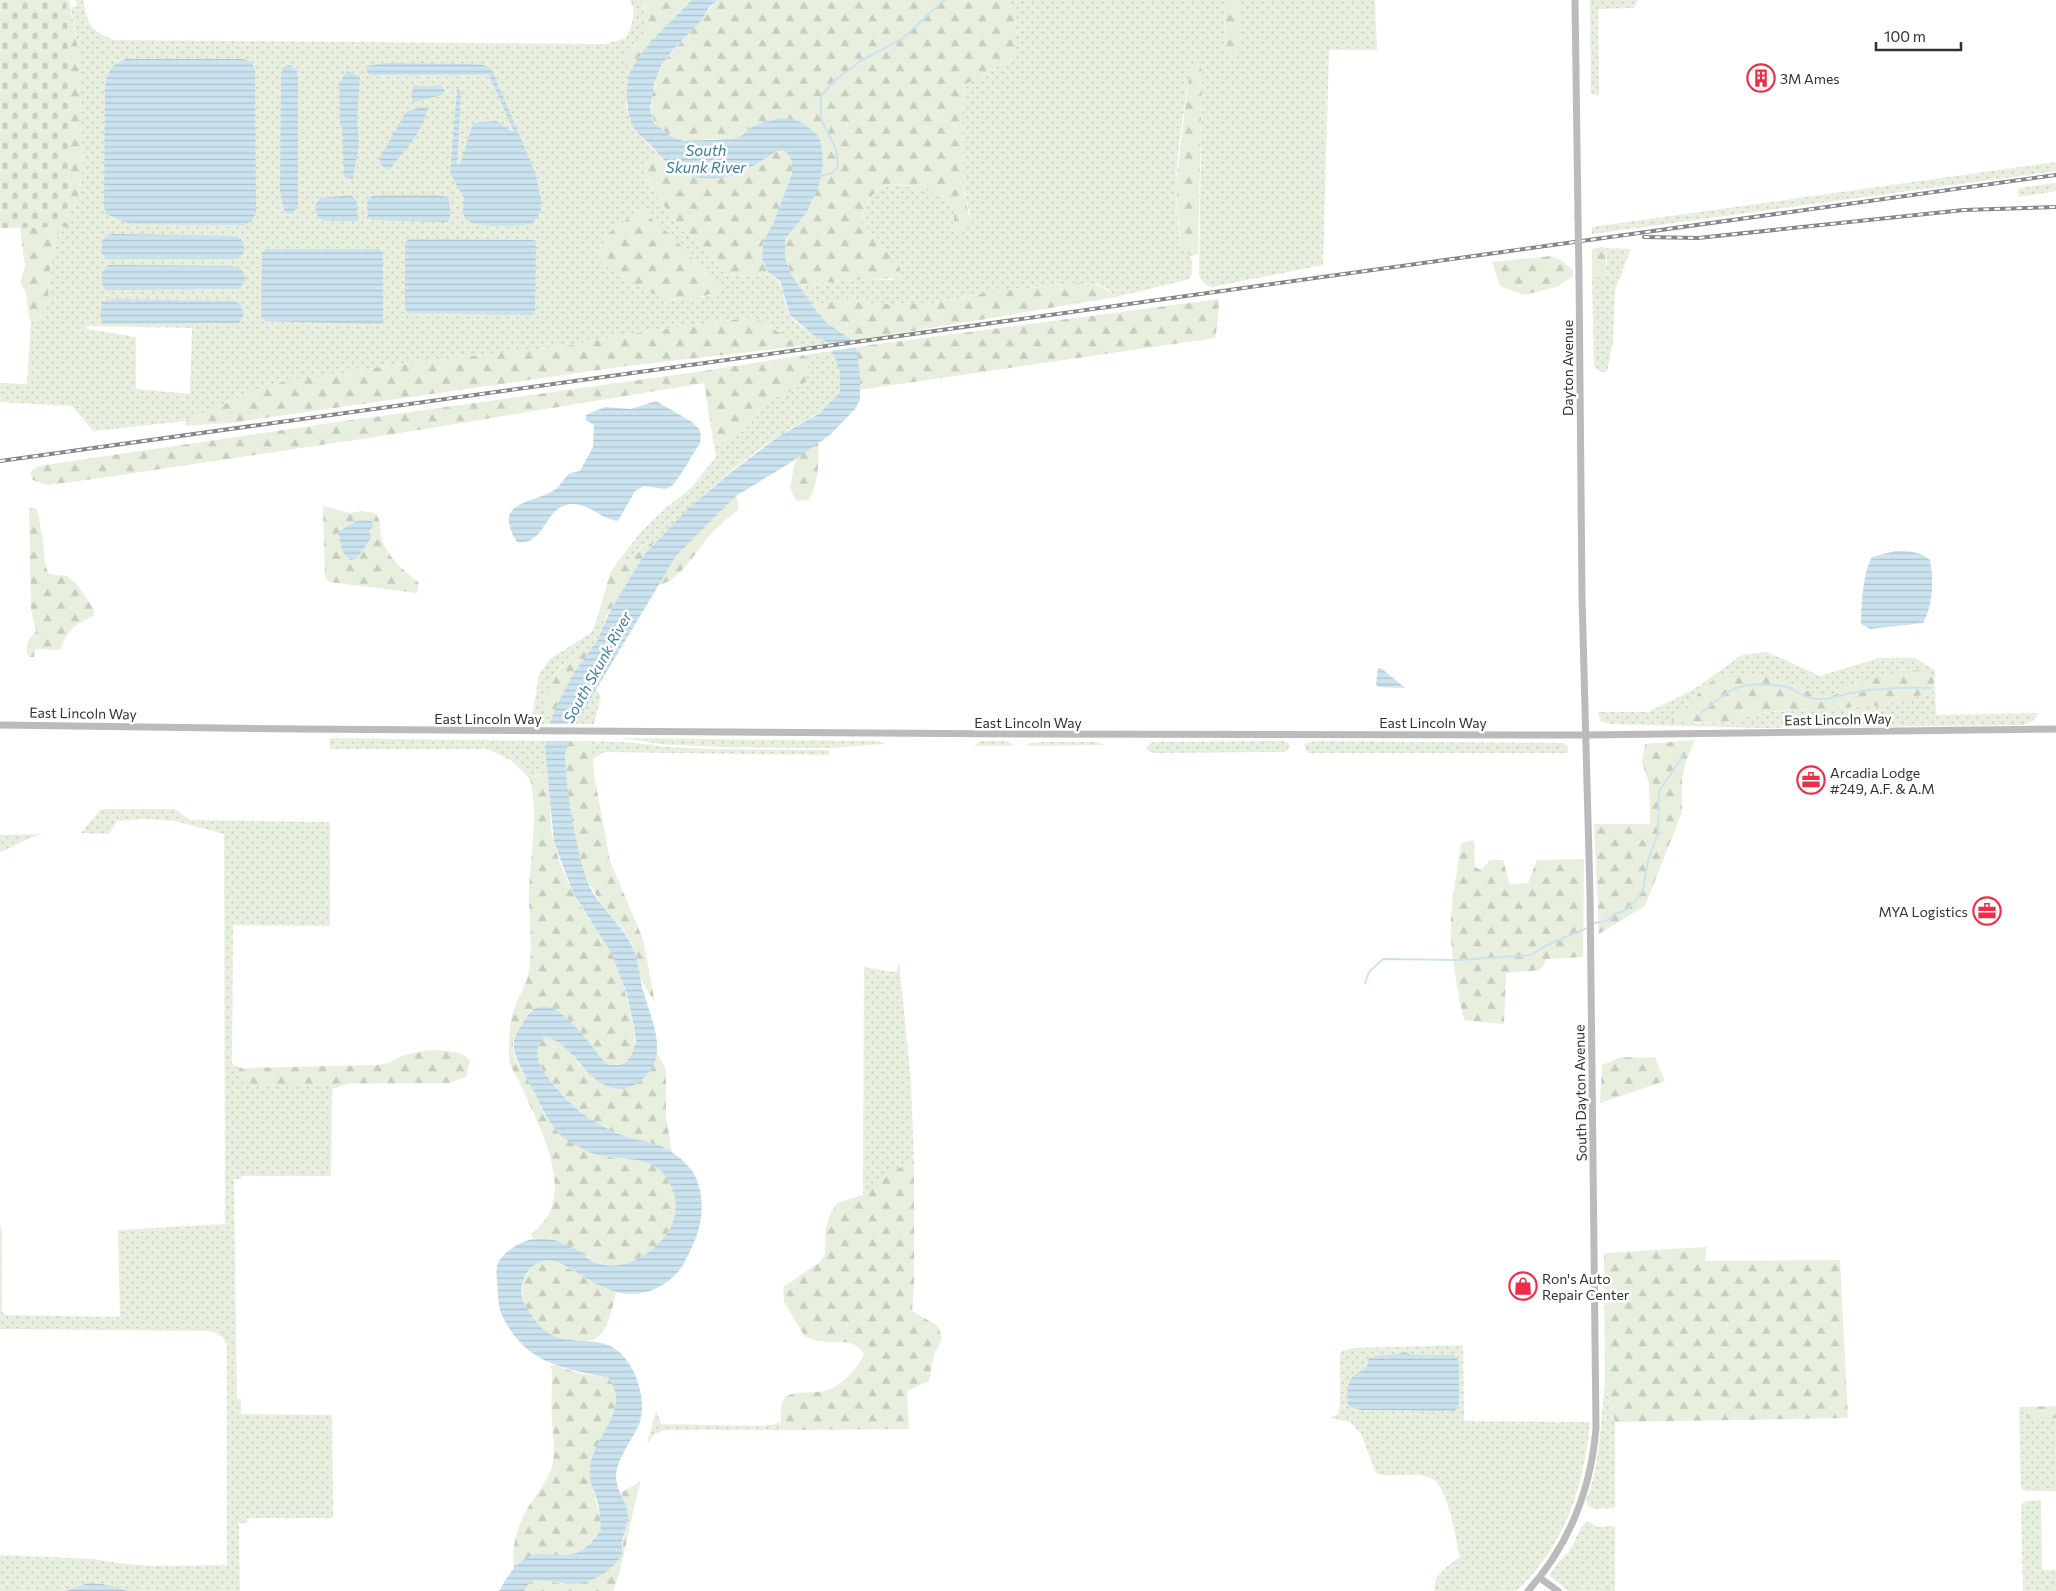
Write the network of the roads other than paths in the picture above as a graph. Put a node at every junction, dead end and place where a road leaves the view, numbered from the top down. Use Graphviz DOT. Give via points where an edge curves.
graph roads {
  1 [pos="1575,0"];
  2 [pos="0,725"];
  3 [pos="2056,729"];
  4 [pos="1586,735"];
  5 [pos="1540,1578"];
  6 [pos="1528,1591"];
  7 [pos="1558,1591"];
  1 -- 4 [label="main road, Dayton Avenue, bridge"];
  2 -- 4 [label="main road, East Lincoln Way" via="531,731"];
  3 -- 4 [label="main road, East Lincoln Way"];
  4 -- 5 [label="main road, South Dayton Avenue" via="1597,1381 1594,1451 1576,1515"];
  5 -- 6 [label="main road"];
  5 -- 7 [label="main road"];
}
